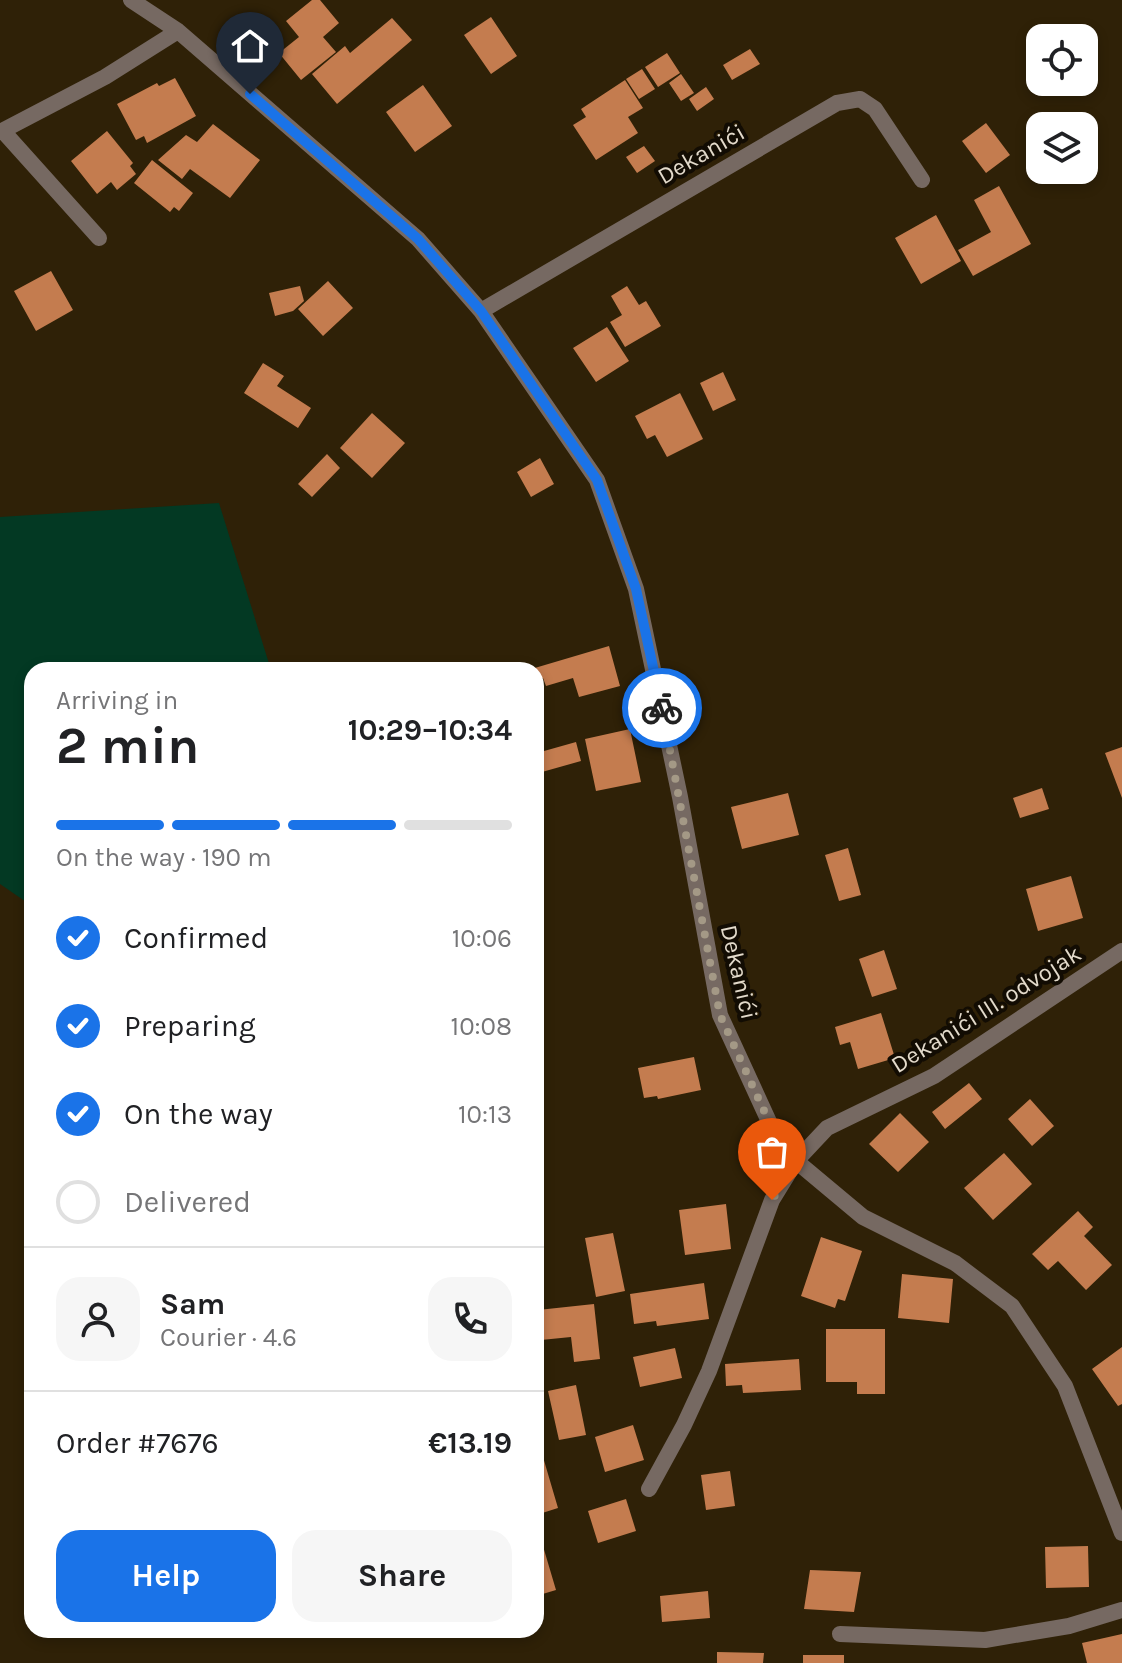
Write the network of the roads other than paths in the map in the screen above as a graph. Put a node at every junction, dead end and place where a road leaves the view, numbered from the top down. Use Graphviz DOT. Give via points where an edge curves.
graph roads {
  1 [pos="131,0"];
  2 [pos="178,31"];
  3 [pos="2,131"];
  4 [pos="922,180"];
  5 [pos="99,238"];
  6 [pos="481,311"];
  7 [pos="1122,951"];
  8 [pos="796,1161"];
  9 [pos="649,1489"];
  10 [pos="1122,1533"];
  11 [pos="1122,1610"];
  12 [pos="840,1634"];
  1 -- 2 [label="street, Dekanići"];
  2 -- 3 [label="street"];
  2 -- 6 [label="street, Dekanići" via="418,239"];
  3 -- 5 [label="street"];
  4 -- 6 [label="street, Dekanići" via="875,109 860,99 837,103"];
  6 -- 8 [label="street, Dekanići" via="597,480 636,589 720,1015 771,1126"];
  7 -- 8 [label="street, Dekanići III. odvojak" via="934,1076 827,1128"];
  8 -- 9 [label="street, Dekanići III. odvojak" via="772,1200 709,1371"];
  8 -- 10 [label="street, Dekanići" via="863,1217 955,1263 1012,1306 1065,1386"];
  11 -- 12 [label="street" via="1069,1626 985,1640"];
}
